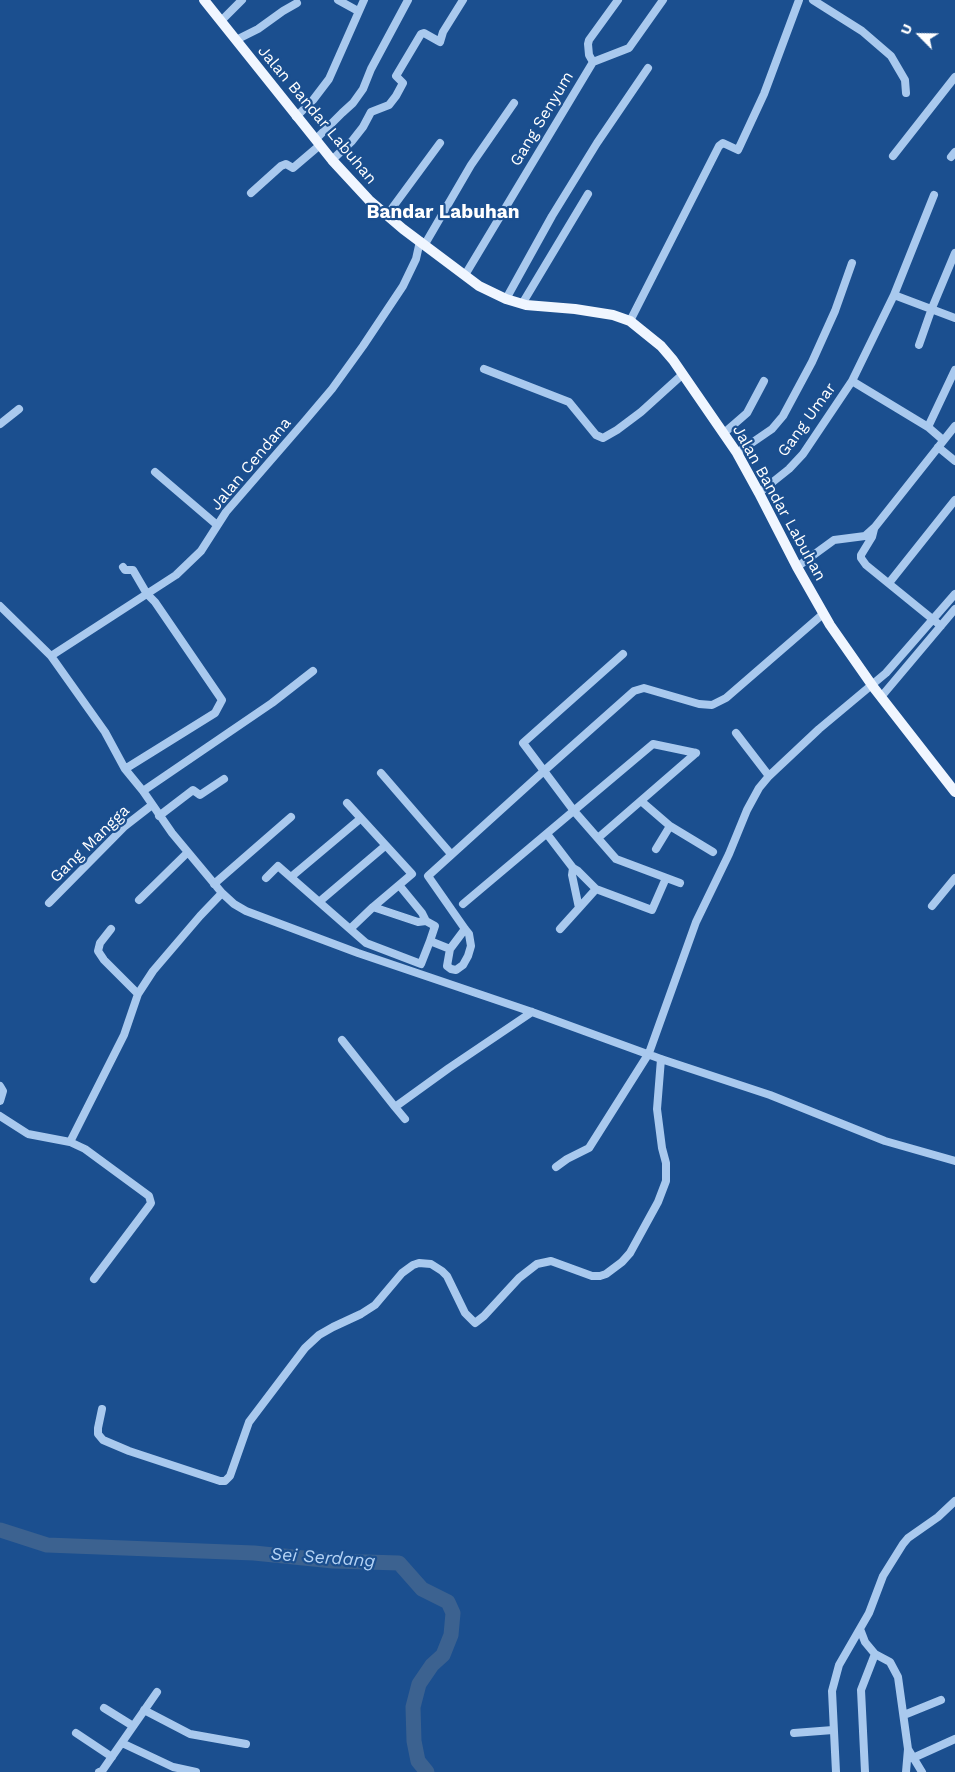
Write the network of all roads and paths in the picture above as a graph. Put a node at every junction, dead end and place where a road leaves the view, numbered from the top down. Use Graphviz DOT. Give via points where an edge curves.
graph roads {
  1 [pos="204,0"];
  2 [pos="242,0"];
  3 [pos="338,0"];
  4 [pos="364,0"];
  5 [pos="408,0"];
  6 [pos="463,0"];
  7 [pos="618,0"];
  8 [pos="663,0"];
  9 [pos="799,0"];
  10 [pos="813,0"];
  11 [pos="297,3"];
  12 [pos="358,11"];
  13 [pos="221,21"];
  14 [pos="236,40"];
  15 [pos="593,62"];
  16 [pos="648,68"];
  17 [pos="955,77"];
  18 [pos="906,93"];
  19 [pos="514,103"];
  20 [pos="296,117"];
  21 [pos="318,142"];
  22 [pos="440,143"];
  23 [pos="893,156"];
  24 [pos="332,160"];
  25 [pos="251,193"];
  26 [pos="588,194"];
  27 [pos="934,195"];
  28 [pos="386,215"];
  29 [pos="423,243"];
  30 [pos="955,253"];
  31 [pos="852,262"];
  32 [pos="465,275"];
  33 [pos="894,295"];
  34 [pos="506,299"];
  35 [pos="522,304"];
  36 [pos="932,308"];
  37 [pos="955,318"];
  38 [pos="630,321"];
  39 [pos="919,345"];
  40 [pos="484,369"];
  41 [pos="955,370"];
  42 [pos="683,374"];
  43 [pos="852,381"];
  44 [pos="764,382"];
  45 [pos="19,409"];
  46 [pos="0,424"];
  47 [pos="955,426"];
  48 [pos="928,427"];
  49 [pos="724,434"];
  50 [pos="941,444"];
  51 [pos="737,454"];
  52 [pos="955,461"];
  53 [pos="155,472"];
  54 [pos="759,493"];
  55 [pos="955,500"];
  56 [pos="217,525"];
  57 [pos="875,527"];
  58 [pos="123,567"];
  59 [pos="797,567"];
  60 [pos="889,582"];
  61 [pos="147,594"];
  62 [pos="955,594"];
  63 [pos="0,606"];
  64 [pos="955,609"];
  65 [pos="823,614"];
  66 [pos="934,620"];
  67 [pos="941,626"];
  68 [pos="623,654"];
  69 [pos="902,655"];
  70 [pos="51,656"];
  71 [pos="909,661"];
  72 [pos="313,671"];
  73 [pos="872,685"];
  74 [pos="880,696"];
  75 [pos="736,733"];
  76 [pos="125,768"];
  77 [pos="544,770"];
  78 [pos="381,774"];
  79 [pos="769,776"];
  80 [pos="224,779"];
  81 [pos="143,790"];
  82 [pos="955,792"];
  83 [pos="641,801"];
  84 [pos="347,803"];
  85 [pos="152,805"];
  86 [pos="574,811"];
  87 [pos="159,816"];
  88 [pos="291,818"];
  89 [pos="360,818"];
  90 [pos="670,826"];
  91 [pos="547,834"];
  92 [pos="598,838"];
  93 [pos="385,846"];
  94 [pos="656,849"];
  95 [pos="714,852"];
  96 [pos="187,853"];
  97 [pos="451,854"];
  98 [pos="573,868"];
  99 [pos="291,877"];
  100 [pos="266,878"];
  101 [pos="666,878"];
  102 [pos="955,878"];
  103 [pos="680,883"];
  104 [pos="214,884"];
  105 [pos="399,885"];
  106 [pos="596,889"];
  107 [pos="222,893"];
  108 [pos="139,900"];
  109 [pos="319,902"];
  110 [pos="49,903"];
  111 [pos="463,904"];
  112 [pos="932,906"];
  113 [pos="372,907"];
  114 [pos="579,908"];
  115 [pos="426,920"];
  116 [pos="465,928"];
  117 [pos="111,929"];
  118 [pos="350,929"];
  119 [pos="560,929"];
  120 [pos="430,941"];
  121 [pos="450,949"];
  122 [pos="447,966"];
  123 [pos="456,970"];
  124 [pos="441,981"];
  125 [pos="451,984"];
  126 [pos="138,994"];
  127 [pos="532,1012"];
  128 [pos="342,1040"];
  129 [pos="649,1053"];
  130 [pos="661,1059"];
  131 [pos="0,1086"];
  132 [pos="0,1101"];
  133 [pos="395,1107"];
  134 [pos="0,1116"];
  135 [pos="405,1119"];
  136 [pos="70,1142"];
  137 [pos="955,1162"];
  138 [pos="556,1167"];
  139 [pos="94,1279"];
  140 [pos="102,1409"];
  141 [pos="955,1501"];
  142 [pos="860,1629"];
  143 [pos="875,1654"];
  144 [pos="157,1692"];
  145 [pos="941,1700"];
  146 [pos="104,1708"];
  147 [pos="144,1710"];
  148 [pos="904,1715"];
  149 [pos="133,1726"];
  150 [pos="834,1730"];
  151 [pos="76,1733"];
  152 [pos="794,1733"];
  153 [pos="955,1739"];
  154 [pos="122,1743"];
  155 [pos="246,1744"];
  156 [pos="908,1749"];
  157 [pos="112,1756"];
  158 [pos="913,1758"];
  159 [pos="99,1772"];
  160 [pos="196,1772"];
  161 [pos="836,1772"];
  162 [pos="865,1772"];
  163 [pos="906,1772"];
  164 [pos="922,1772"];
  1 -- 13 [label="main road, Jalan Bandar Labuhan"];
  2 -- 13 [label="street"];
  3 -- 12 [label="street"];
  4 -- 12 [label="street"];
  5 -- 21 [label="street" via="363,89"];
  6 -- 24 [label="street" via="440,42 421,34 396,76 403,83 390,105 371,112 352,141"];
  7 -- 15 [label="street" via="589,40 589,55"];
  8 -- 15 [label="street, Gang Senyum" via="632,46"];
  9 -- 38 [label="street" via="764,94 738,150 726,144 719,146"];
  10 -- 18 [label="street" via="862,31 891,56 905,80"];
  11 -- 14 [label="street"];
  12 -- 20 [label="street" via="329,78 314,100"];
  13 -- 14 [label="main road, Jalan Bandar Labuhan"];
  14 -- 20 [label="main road, Jalan Bandar Labuhan"];
  15 -- 32 [label="street, Gang Senyum"];
  16 -- 34 [label="street" via="552,216"];
  17 -- 23 [label="street"];
  19 -- 29 [label="street, Jalan Cendana"];
  20 -- 21 [label="main road, Jalan Bandar Labuhan"];
  21 -- 24 [label="main road, Jalan Bandar Labuhan"];
  21 -- 25 [label="street" via="292,168 286,164 281,166"];
  22 -- 28 [label="street"];
  24 -- 28 [label="main road, Jalan Bandar Labuhan"];
  26 -- 35 [label="street"];
  27 -- 33 [label="street, Gang Umar"];
  28 -- 29 [label="main road, Jalan Bandar Labuhan"];
  29 -- 32 [label="main road, Jalan Bandar Labuhan"];
  29 -- 56 [label="street, Jalan Cendana" via="403,286 332,389"];
  30 -- 36 [label="street"];
  31 -- 51 [label="street" via="835,311 783,416 772,429"];
  32 -- 34 [label="main road, Jalan Bandar Labuhan"];
  33 -- 36 [label="street"];
  33 -- 43 [label="street, Gang Umar"];
  34 -- 35 [label="main road, Jalan Bandar Labuhan"];
  35 -- 38 [label="main road, Jalan Bandar Labuhan" via="600,312"];
  36 -- 37 [label="street"];
  36 -- 39 [label="street"];
  38 -- 42 [label="main road, Jalan Bandar Labuhan" via="661,346"];
  40 -- 42 [label="street" via="569,402 596,436 603,438 641,412"];
  41 -- 48 [label="street"];
  42 -- 49 [label="main road, Jalan Bandar Labuhan"];
  43 -- 48 [label="street"];
  43 -- 54 [label="street, Gang Umar" via="803,454"];
  44 -- 49 [label="street" via="745,416"];
  45 -- 46 [label="street"];
  47 -- 50 [label="street"];
  48 -- 50 [label="street"];
  49 -- 51 [label="main road, Jalan Bandar Labuhan"];
  50 -- 52 [label="street"];
  50 -- 57 [label="street"];
  51 -- 54 [label="main road, Jalan Bandar Labuhan"];
  53 -- 56 [label="street"];
  54 -- 59 [label="main road, Jalan Bandar Labuhan"];
  55 -- 60 [label="street"];
  56 -- 61 [label="street, Jalan Cendana" via="201,551 176,575"];
  57 -- 59 [label="street" via="863,538 834,540"];
  57 -- 60 [label="street" via="861,558"];
  58 -- 61 [label="street" via="133,570"];
  59 -- 65 [label="main road, Jalan Bandar Labuhan"];
  60 -- 66 [label="street"];
  61 -- 70 [label="street, Jalan Cendana"];
  61 -- 76 [label="street" via="222,700 215,713"];
  62 -- 66 [label="street"];
  63 -- 70 [label="street"];
  64 -- 67 [label="street"];
  65 -- 73 [label="main road, Jalan Bandar Labuhan"];
  65 -- 77 [label="street" via="726,698 712,705 699,704 644,688 634,692"];
  66 -- 67 [label="street"];
  66 -- 69 [label="street"];
  67 -- 71 [label="street"];
  68 -- 77 [label="street" via="523,743"];
  69 -- 71 [label="street"];
  69 -- 73 [label="street"];
  70 -- 76 [label="street"];
  71 -- 74 [label="street"];
  72 -- 81 [label="street" via="272,703"];
  73 -- 74 [label="main road, Jalan Bandar Labuhan"];
  73 -- 79 [label="street"];
  74 -- 82 [label="main road, Jalan Bandar Labuhan"];
  75 -- 79 [label="street"];
  76 -- 81 [label="street"];
  77 -- 86 [label="street"];
  77 -- 97 [label="street"];
  78 -- 97 [label="street"];
  79 -- 129 [label="street" via="747,810 696,922"];
  80 -- 87 [label="street" via="200,795 193,790"];
  81 -- 85 [label="street"];
  83 -- 86 [label="street" via="696,753 653,744"];
  83 -- 90 [label="street"];
  83 -- 92 [label="street"];
  84 -- 89 [label="street"];
  85 -- 87 [label="street"];
  85 -- 110 [label="street, Gang Mangga" via="125,826"];
  86 -- 91 [label="street"];
  86 -- 92 [label="street"];
  87 -- 96 [label="street"];
  88 -- 104 [label="street"];
  89 -- 93 [label="street"];
  89 -- 99 [label="street"];
  90 -- 94 [label="street"];
  90 -- 95 [label="street"];
  91 -- 98 [label="street"];
  91 -- 111 [label="street"];
  92 -- 101 [label="street" via="616,859"];
  93 -- 105 [label="street" via="412,874"];
  93 -- 109 [label="street"];
  96 -- 104 [label="street"];
  96 -- 108 [label="street"];
  97 -- 116 [label="street" via="428,876"];
  98 -- 106 [label="street"];
  98 -- 114 [label="street"];
  99 -- 100 [label="street" via="278,866"];
  99 -- 109 [label="street"];
  101 -- 103 [label="street"];
  101 -- 106 [label="street" via="652,910"];
  102 -- 112 [label="street"];
  104 -- 107 [label="street"];
  105 -- 113 [label="street"];
  105 -- 115 [label="street"];
  106 -- 114 [label="street"];
  107 -- 124 [label="street" via="246,911 270,921"];
  107 -- 126 [label="street" via="153,971"];
  109 -- 118 [label="street"];
  113 -- 115 [label="street" via="418,922"];
  113 -- 118 [label="street"];
  114 -- 119 [label="street"];
  115 -- 120 [label="street" via="435,926"];
  116 -- 121 [label="street"];
  116 -- 123 [label="street" via="471,946 463,965"];
  117 -- 126 [label="street" via="98,951"];
  118 -- 120 [label="street" via="366,943 421,964"];
  120 -- 121 [label="street"];
  121 -- 122 [label="street"];
  122 -- 123 [label="street"];
  122 -- 124 [label="street"];
  123 -- 125 [label="street"];
  124 -- 125 [label="street"];
  125 -- 127 [label="street"];
  126 -- 136 [label="street" via="124,1035"];
  127 -- 129 [label="street"];
  127 -- 133 [label="street"];
  128 -- 133 [label="street"];
  129 -- 130 [label="street"];
  129 -- 138 [label="street" via="589,1148"];
  130 -- 137 [label="street" via="770,1095 885,1141"];
  130 -- 140 [label="street" via="657,1109 666,1181 630,1253 606,1274 592,1276 551,1261 537,1264 475,1324 465,1313 442,1271 432,1264 413,1265 375,1305 332,1327 305,1348 249,1422 230,1476 225,1481 103,1440 98,1434"];
  131 -- 132 [label="street" via="3,1091"];
  133 -- 135 [label="street"];
  134 -- 136 [label="street" via="28,1134"];
  136 -- 139 [label="street" via="88,1151 150,1199 149,1206"];
  141 -- 142 [label="street" via="902,1544 882,1576"];
  142 -- 143 [label="street"];
  142 -- 150 [label="street" via="839,1665 834,1681"];
  143 -- 148 [label="street" via="890,1662 898,1677"];
  143 -- 162 [label="street" via="861,1690"];
  144 -- 147 [label="street"];
  145 -- 148 [label="street"];
  146 -- 149 [label="street"];
  147 -- 149 [label="street"];
  147 -- 155 [label="street" via="190,1734"];
  148 -- 156 [label="street"];
  149 -- 154 [label="street"];
  150 -- 152 [label="street"];
  150 -- 161 [label="street"];
  151 -- 157 [label="street"];
  153 -- 158 [label="street"];
  154 -- 157 [label="street"];
  154 -- 160 [label="street" via="173,1767"];
  156 -- 158 [label="street"];
  156 -- 163 [label="street"];
  157 -- 159 [label="street"];
  158 -- 164 [label="street"];
}
